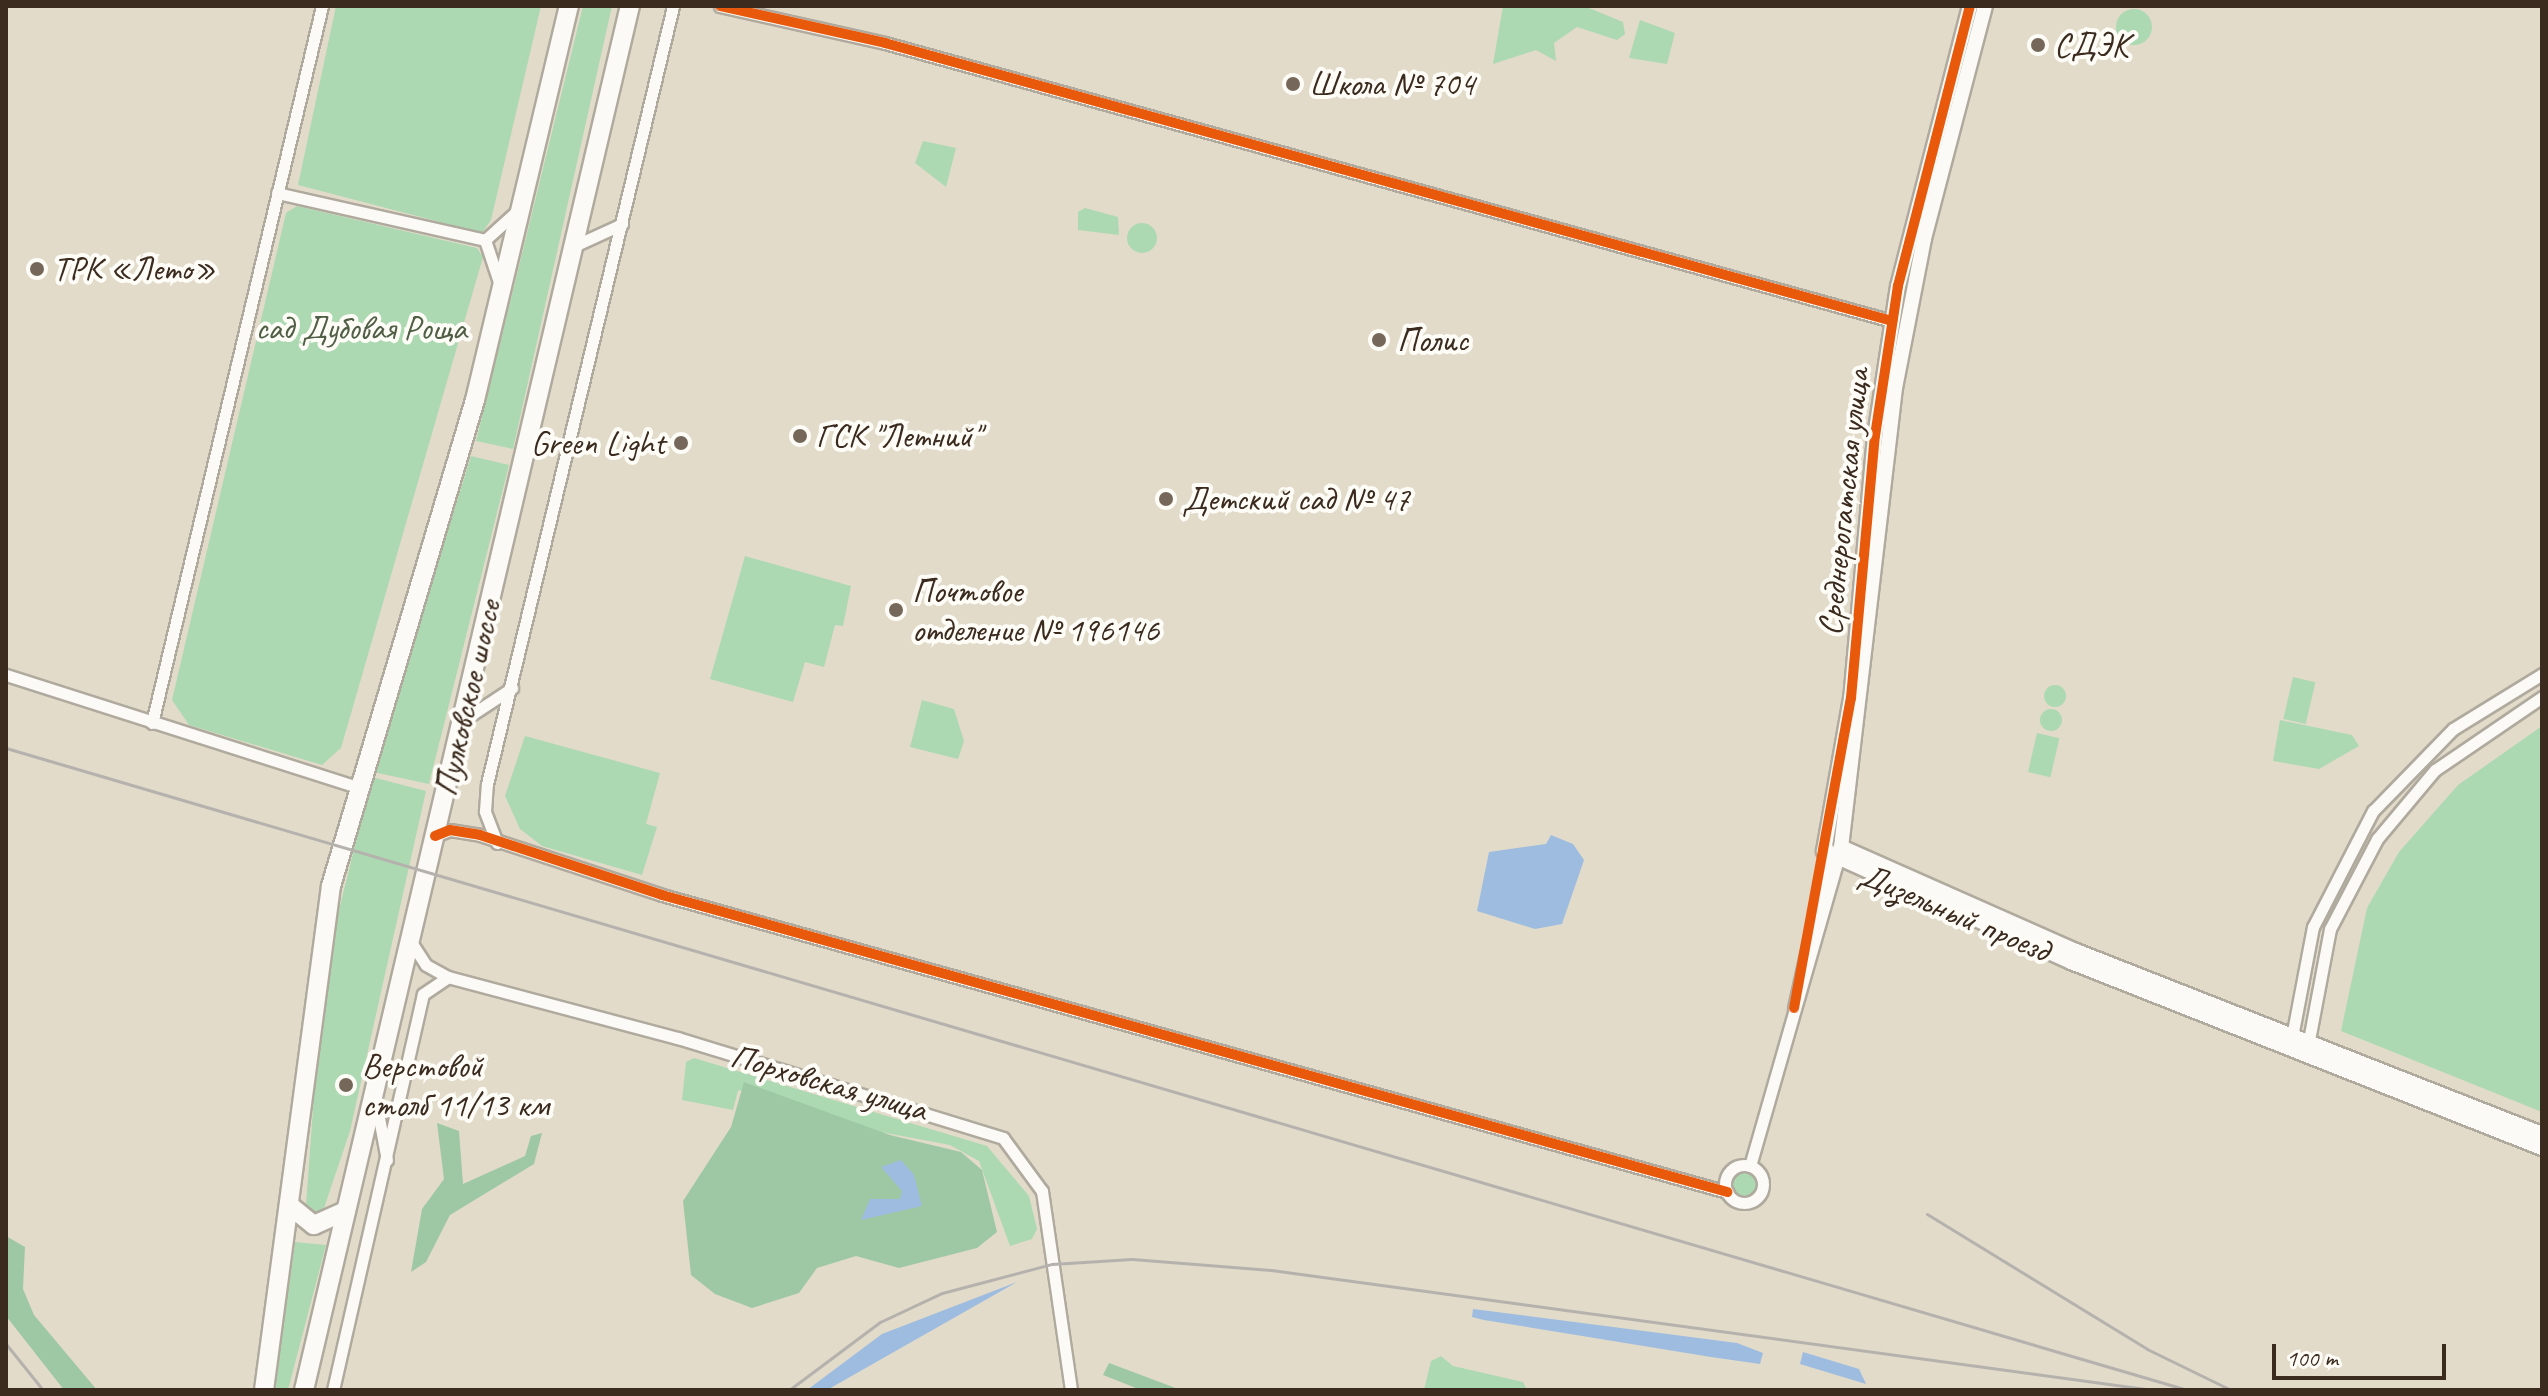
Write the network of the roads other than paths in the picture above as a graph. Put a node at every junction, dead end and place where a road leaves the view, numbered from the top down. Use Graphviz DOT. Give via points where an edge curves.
graph roads {
  1 [pos="322,6"];
  2 [pos="569,6"];
  3 [pos="630,6"];
  4 [pos="673,6"];
  5 [pos="720,6"];
  6 [pos="1970,6"];
  7 [pos="1985,6"];
  8 [pos="277,193"];
  9 [pos="522,204"];
  10 [pos="622,224"];
  11 [pos="485,240"];
  12 [pos="574,246"];
  13 [pos="501,292"];
  14 [pos="1892,321"];
  15 [pos="2542,674"];
  16 [pos="6,675"];
  17 [pos="512,688"];
  18 [pos="2542,697"];
  19 [pos="461,721"];
  20 [pos="152,723"];
  21 [pos="358,787"];
  22 [pos="435,836"];
  23 [pos="497,843"];
  24 [pos="1841,847"];
  25 [pos="1824,851"];
  26 [pos="1838,863"];
  27 [pos="409,938"];
  28 [pos="448,977"];
  29 [pos="1794,1008"];
  30 [pos="2289,1032"];
  31 [pos="2309,1040"];
  32 [pos="2293,1052"];
  33 [pos="374,1091"];
  34 [pos="2542,1134"];
  35 [pos="2542,1148"];
  36 [pos="387,1165"];
  37 [pos="1750,1166"];
  38 [pos="1727,1192"];
  39 [pos="289,1205"];
  40 [pos="346,1211"];
  41 [pos="264,1390"];
  42 [pos="304,1390"];
  43 [pos="333,1390"];
  44 [pos="1071,1390"];
  1 -- 8 [label="street"];
  2 -- 9 [label="main road"];
  3 -- 12 [label="main road, Пулковское шоссе"];
  4 -- 10 [label="street"];
  5 -- 14 [label="street" via="885,43"];
  6 -- 14 [label="street, Среднерогатская улица"];
  7 -- 24 [label="street, Среднерогатская улица" via="1924,239 1895,388"];
  8 -- 11 [label="street"];
  8 -- 20 [label="street"];
  9 -- 11 [label="street"];
  9 -- 13 [label="main road"];
  10 -- 12 [label="street"];
  10 -- 17 [label="street"];
  11 -- 13 [label="street"];
  12 -- 19 [label="main road, Пулковское шоссе"];
  13 -- 21 [label="main road" via="464,440"];
  14 -- 25 [label="street, Среднерогатская улица" via="1851,698"];
  15 -- 30 [label="street" via="2453,729 2373,811 2322,902"];
  16 -- 20 [label="street"];
  17 -- 19 [label="street"];
  17 -- 23 [label="street" via="485,798"];
  18 -- 31 [label="street" via="2435,770 2377,839 2330,929"];
  19 -- 22 [label="main road, Пулковское шоссе"];
  20 -- 21 [label="street"];
  21 -- 39 [label="main road" via="316,970"];
  22 -- 23 [label="street" via="459,830"];
  22 -- 27 [label="main road, Пулковское шоссе"];
  23 -- 38 [label="street"];
  24 -- 25 [label="street, Дизельный проезд"];
  24 -- 26 [label="street, Среднерогатская улица"];
  24 -- 30 [label="street, Дизельный проезд" via="2076,951"];
  25 -- 26 [label="street, Дизельный проезд"];
  25 -- 29 [label="street, Среднерогатская улица"];
  26 -- 29 [label="street, Среднерогатская улица"];
  26 -- 32 [label="street, Дизельный проезд"];
  27 -- 28 [label="street, Порховская улица" via="426,965"];
  27 -- 33 [label="main road, Пулковское шоссе"];
  28 -- 36 [label="street" via="423,994"];
  28 -- 44 [label="street, Порховская улица" via="723,1051 1003,1138 1042,1191"];
  29 -- 37 [label="street, Среднерогатская улица"];
  30 -- 31 [label="street, Дизельный проезд"];
  30 -- 32 [label="street"];
  31 -- 32 [label="street"];
  31 -- 34 [label="street, Дизельный проезд"];
  32 -- 35 [label="street, Дизельный проезд"];
  33 -- 36 [label="street"];
  33 -- 40 [label="main road, Пулковское шоссе"];
  36 -- 43 [label="street"];
  37 -- 38 [label="street, Среднерогатская улица" via="1730,1171"];
  37 -- 38 [label="street, Среднерогатская улица" via="1762,1176 1759,1197 1745,1203"];
  39 -- 40 [label="main road" via="314,1225"];
  39 -- 41 [label="main road"];
  40 -- 42 [label="main road, Пулковское шоссе"];
}
